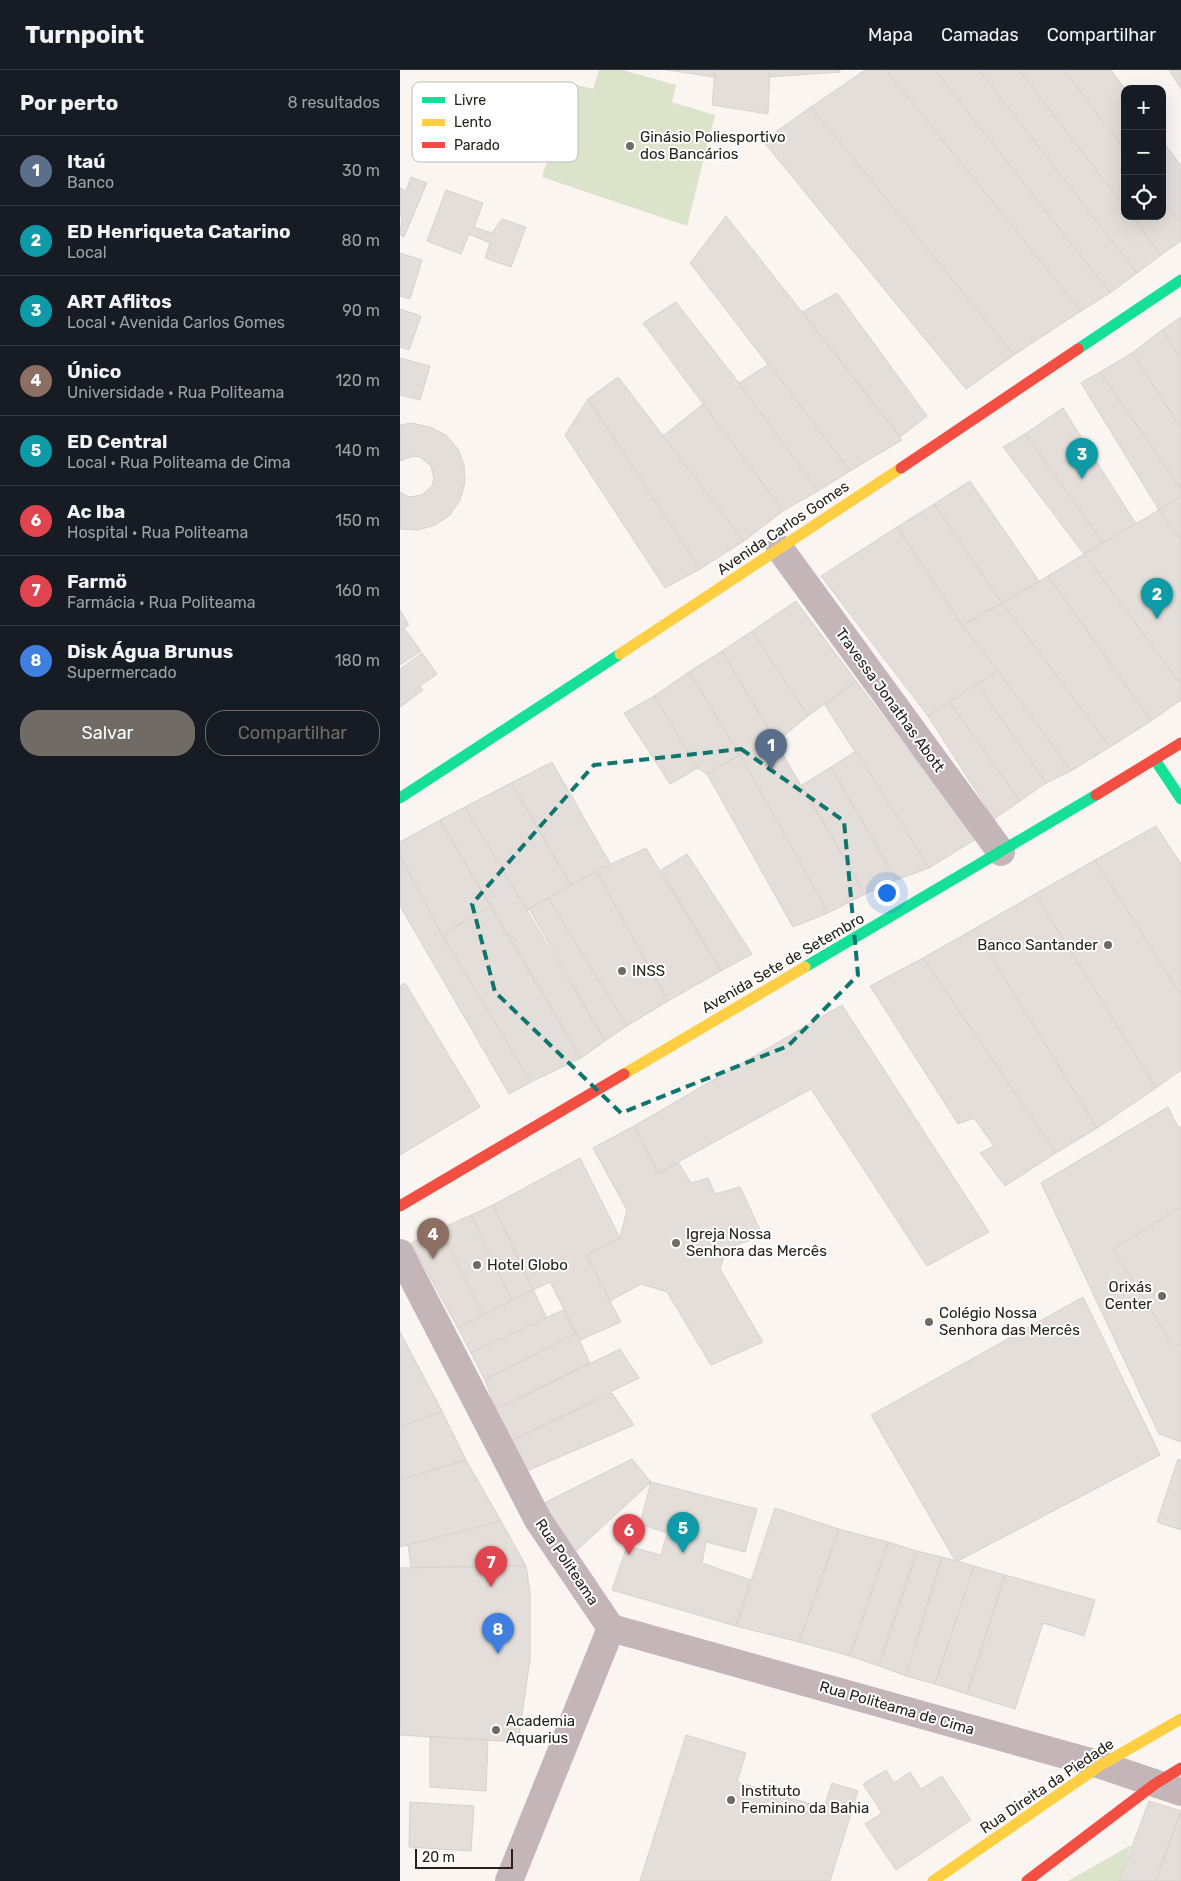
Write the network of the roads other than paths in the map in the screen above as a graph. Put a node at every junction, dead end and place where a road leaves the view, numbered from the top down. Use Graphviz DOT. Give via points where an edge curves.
graph roads {
  1 [pos="1181,280"];
  2 [pos="780,549"];
  3 [pos="1181,743"];
  4 [pos="1155,760"];
  5 [pos="400,798"];
  6 [pos="1181,799"];
  7 [pos="1001,852"];
  8 [pos="400,1206"];
  9 [pos="400,1253"];
  10 [pos="611,1628"];
  11 [pos="1181,1719"];
  12 [pos="1101,1765"];
  13 [pos="1181,1768"];
  14 [pos="1154,1784"];
  15 [pos="1181,1792"];
  16 [pos="509,1881"];
  17 [pos="933,1881"];
  18 [pos="1027,1881"];
  1 -- 2 [label="main road, Avenida Carlos Gomes"];
  2 -- 5 [label="main road, Avenida Carlos Gomes"];
  2 -- 7 [label="street, Travessa Jonathas Abott"];
  3 -- 4 [label="main road, Avenida Sete de Setembro"];
  4 -- 6 [label="main road"];
  4 -- 7 [label="main road, Avenida Sete de Setembro"];
  7 -- 8 [label="main road, Avenida Sete de Setembro"];
  9 -- 10 [label="street, Rua Politeama" via="538,1520"];
  10 -- 12 [label="street, Rua Politeama de Cima"];
  10 -- 16 [label="street"];
  11 -- 12 [label="main road, Rua Direita da Piedade"];
  12 -- 14 [label="street, Rua Politeama de Cima"];
  12 -- 17 [label="main road, Rua Direita da Piedade"];
  13 -- 14 [label="main road"];
  14 -- 15 [label="street, Rua Politeama de Cima"];
  14 -- 18 [label="main road"];
}
